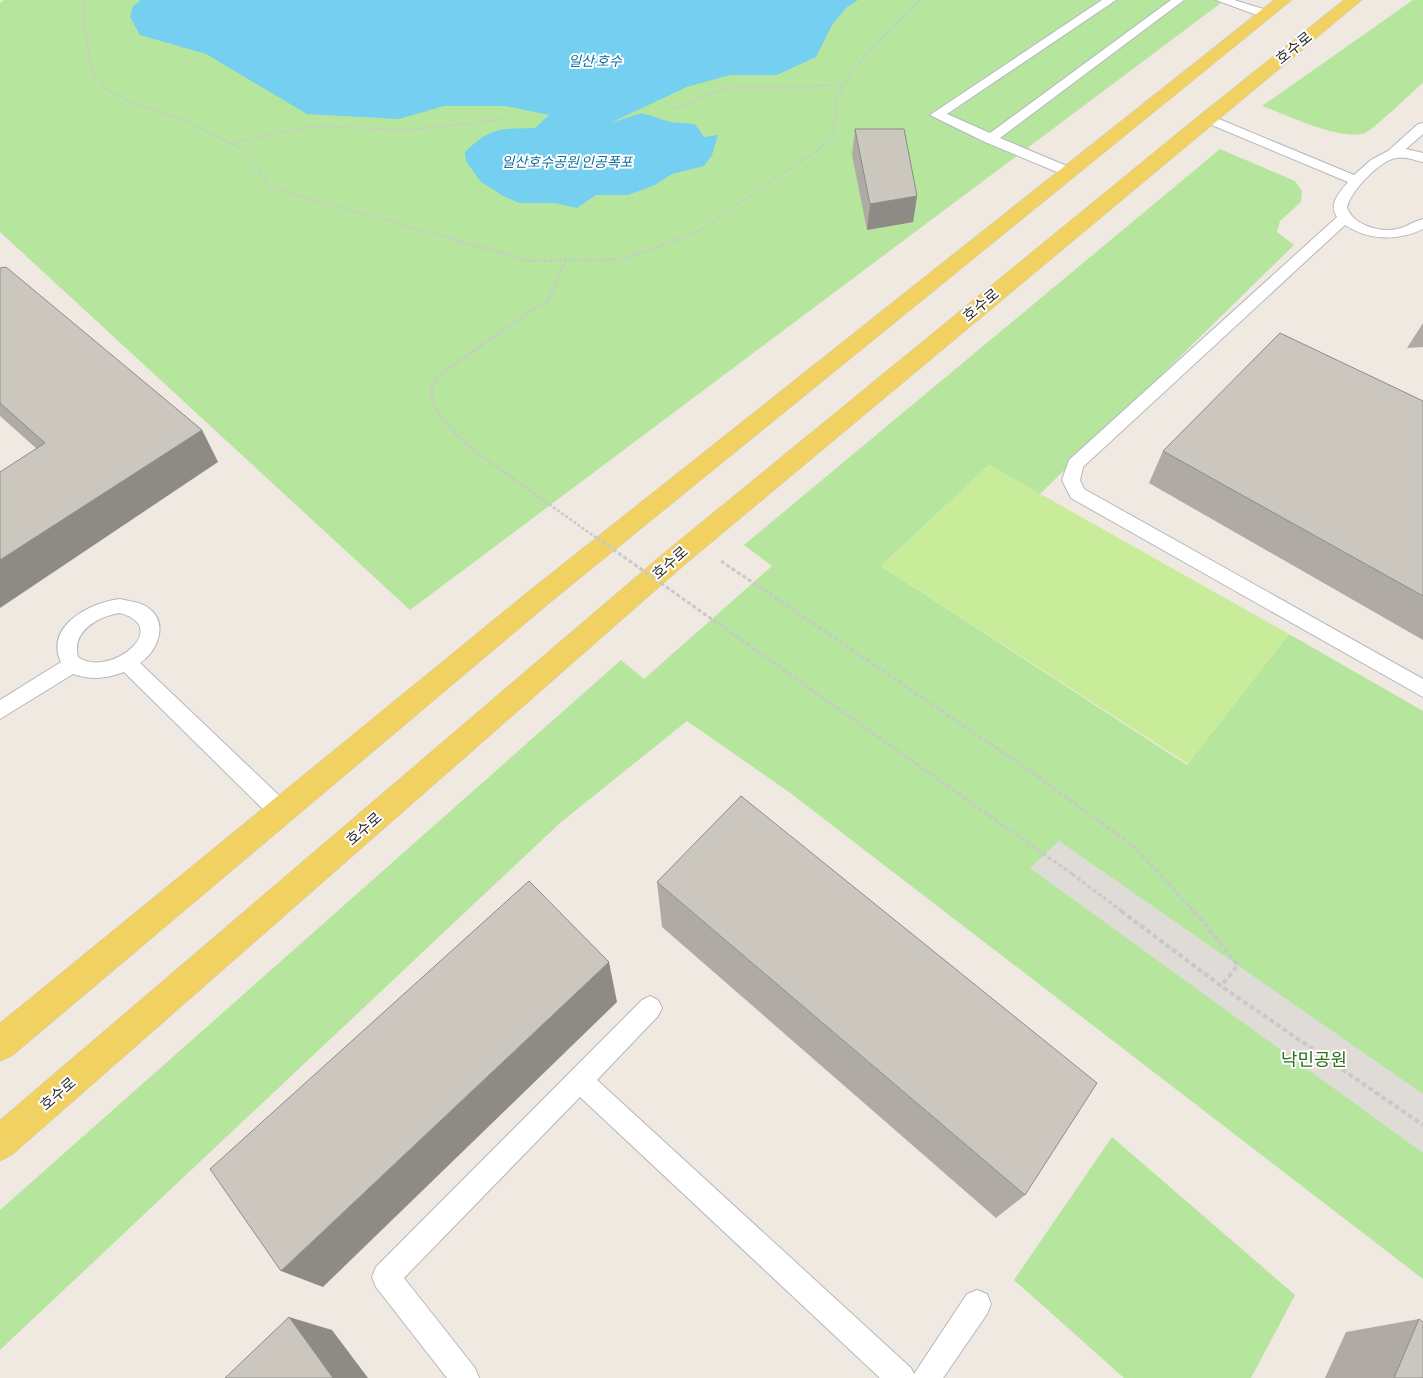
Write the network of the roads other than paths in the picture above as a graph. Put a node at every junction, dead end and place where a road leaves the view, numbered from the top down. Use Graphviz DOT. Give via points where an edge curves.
graph roads {
  1 [pos="1110,0"];
  2 [pos="1178,0"];
  3 [pos="1222,0"];
  4 [pos="1354,0"];
  5 [pos="1275,7"];
  6 [pos="1207,118"];
  7 [pos="1423,127"];
  8 [pos="990,138"];
  9 [pos="1393,154"];
  10 [pos="1423,158"];
  11 [pos="1069,172"];
  12 [pos="1357,181"];
  13 [pos="1344,218"];
  14 [pos="1423,223"];
  15 [pos="127,663"];
  16 [pos="73,664"];
  17 [pos="1423,689"];
  18 [pos="0,710"];
  19 [pos="280,811"];
  20 [pos="650,1008"];
  21 [pos="0,1044"];
  22 [pos="580,1081"];
  23 [pos="0,1143"];
  24 [pos="978,1304"];
  25 [pos="466,1378"];
  26 [pos="901,1378"];
  27 [pos="926,1378"];
  1 -- 8 [label="lane" via="937,115"];
  2 -- 8 [label="lane"];
  3 -- 5 [label="lane"];
  4 -- 6 [label="main road, 호수로"];
  5 -- 11 [label="main road"];
  6 -- 12 [label="lane"];
  6 -- 23 [label="main road, 호수로" via="673,560"];
  7 -- 9 [label="lane"];
  8 -- 11 [label="lane"];
  9 -- 10 [label="lane"];
  9 -- 12 [label="lane" via="1384,157"];
  11 -- 19 [label="main road" via="538,598"];
  12 -- 13 [label="lane" via="1340,201"];
  13 -- 14 [label="lane" via="1382,234 1396,234"];
  13 -- 17 [label="lane" via="1076,464 1071,480 1077,493"];
  15 -- 16 [label="lane" via="97,672"];
  15 -- 16 [label="lane" via="148,643 150,621 144,613 120,606 92,614 70,633 67,656"];
  15 -- 19 [label="lane"];
  16 -- 18 [label="lane"];
  19 -- 21 [label="main road"];
  20 -- 22 [label="lane"];
  22 -- 25 [label="lane" via="386,1277"];
  22 -- 26 [label="lane"];
  24 -- 27 [label="lane"];
}
